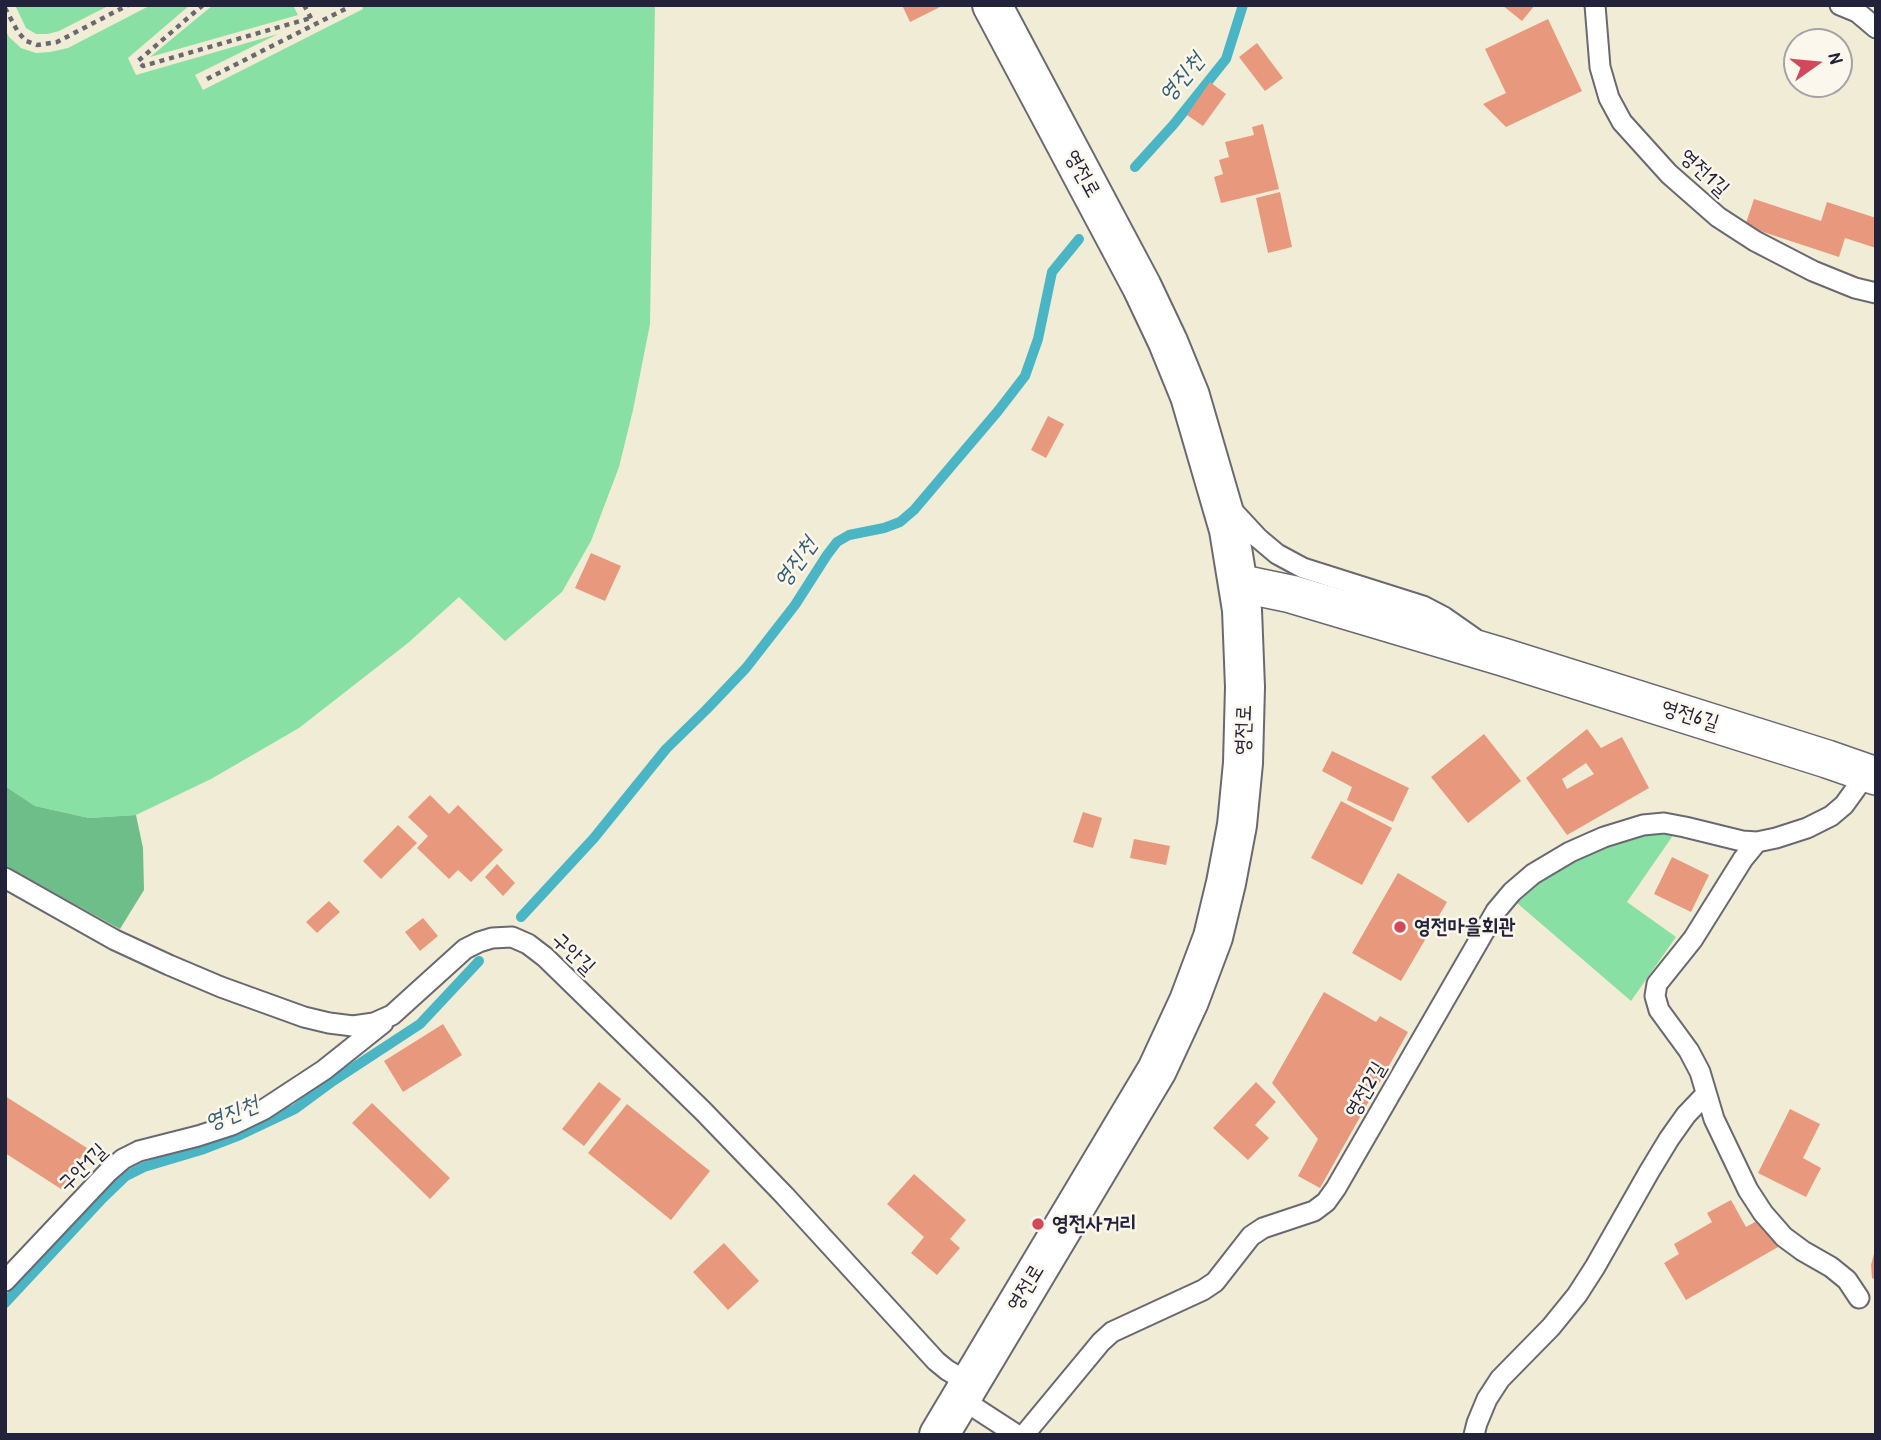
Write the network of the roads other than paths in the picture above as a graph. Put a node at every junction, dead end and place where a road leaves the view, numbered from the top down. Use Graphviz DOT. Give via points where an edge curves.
graph roads {
  1 [pos="992,5"];
  2 [pos="1595,5"];
  3 [pos="1840,5"];
  4 [pos="1875,30"];
  5 [pos="1876,293"];
  6 [pos="1217,487"];
  7 [pos="1238,583"];
  8 [pos="1503,657"];
  9 [pos="1869,774"];
  10 [pos="1757,842"];
  11 [pos="5,878"];
  12 [pos="392,1015"];
  13 [pos="1706,1094"];
  14 [pos="5,1281"];
  15 [pos="1859,1298"];
  16 [pos="965,1391"];
  17 [pos="939,1435"];
  18 [pos="1017,1435"];
  19 [pos="1024,1435"];
  20 [pos="1474,1435"];
  1 -- 6 [label="street, 영전로" via="1168,342 1190,396"];
  2 -- 5 [label="lane, 영전1길" via="1600,67 1608,98 1622,122 1669,174 1755,242 1813,271"];
  3 -- 4 [label="lane" via="1857,12"];
  6 -- 7 [label="street, 영전로"];
  6 -- 8 [label="lane, 영전6길" via="1236,517 1277,554 1314,572 1423,607"];
  7 -- 8 [label="street, 영전6길" via="1292,594"];
  7 -- 16 [label="street, 영전로" via="1245,687 1243,763 1237,825 1213,936 1157,1070"];
  8 -- 9 [label="street, 영전6길"];
  9 -- 10 [label="lane, 영전2길" via="1831,816"];
  10 -- 13 [label="lane" via="1693,939 1657,984 1659,1010 1689,1051"];
  10 -- 19 [label="lane, 영전2길" via="1664,823 1643,825 1570,852 1533,874 1496,911 1326,1202 1251,1236 1215,1282 1203,1290 1112,1332"];
  11 -- 12 [label="lane, 구안길" via="115,940 264,1003 304,1017 353,1026"];
  12 -- 14 [label="lane, 구안1길" via="324,1070 263,1110 232,1125 123,1159"];
  12 -- 16 [label="lane, 구안길" via="465,949 492,937 512,937 528,944 703,1111"];
  13 -- 15 [label="lane" via="1748,1190 1763,1213 1784,1237 1847,1280"];
  13 -- 20 [label="lane" via="1669,1139 1577,1295 1500,1379"];
  16 -- 17 [label="street, 영전로"];
  16 -- 18 [label="lane, 구안길"];
}
